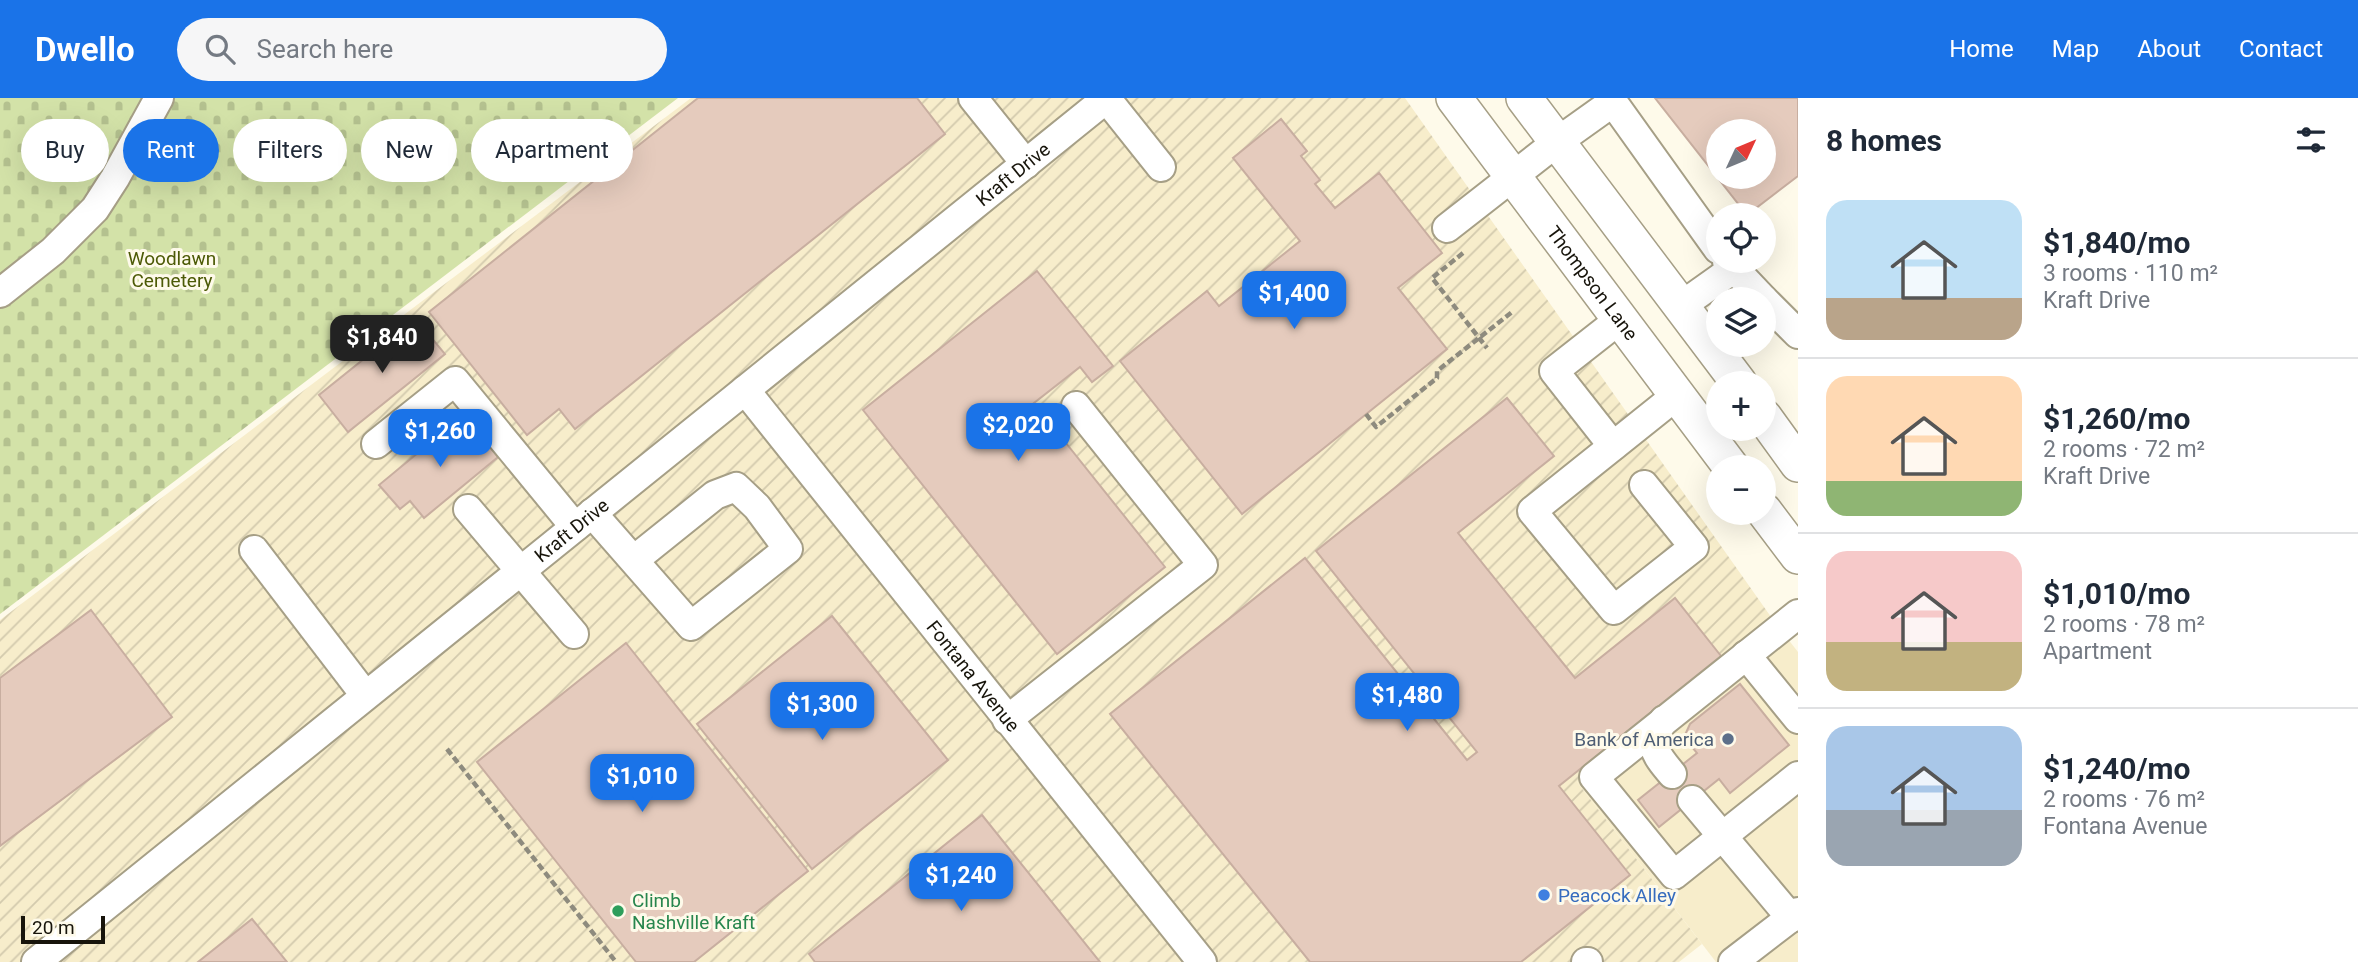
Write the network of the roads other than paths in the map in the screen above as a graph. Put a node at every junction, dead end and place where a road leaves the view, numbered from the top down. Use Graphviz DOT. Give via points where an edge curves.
graph roads {
  1 [pos="159,98"];
  2 [pos="973,98"];
  3 [pos="1106,98"];
  4 [pos="1454,98"];
  5 [pos="1524,98"];
  6 [pos="1611,100"];
  7 [pos="1557,142"];
  8 [pos="1026,164"];
  9 [pos="1161,167"];
  10 [pos="1513,176"];
  11 [pos="1447,228"];
  12 [pos="1706,232"];
  13 [pos="1713,273"];
  14 [pos="1738,273"];
  15 [pos="1751,287"];
  16 [pos="0,293"];
  17 [pos="1681,306"];
  18 [pos="1776,313"];
  19 [pos="1619,320"];
  20 [pos="1798,334"];
  21 [pos="1730,371"];
  22 [pos="745,390"];
  23 [pos="1676,395"];
  24 [pos="1076,406"];
  25 [pos="1776,434"];
  26 [pos="376,444"];
  27 [pos="1613,446"];
  28 [pos="1722,455"];
  29 [pos="1798,464"];
  30 [pos="1644,485"];
  31 [pos="468,509"];
  32 [pos="584,520"];
  33 [pos="1775,525"];
  34 [pos="254,550"];
  35 [pos="1798,556"];
  36 [pos="634,561"];
  37 [pos="520,570"];
  38 [pos="1798,614"];
  39 [pos="574,634"];
  40 [pos="1746,655"];
  41 [pos="365,695"];
  42 [pos="1798,719"];
  43 [pos="1007,720"];
  44 [pos="1664,720"];
  45 [pos="1672,774"];
  46 [pos="1798,776"];
  47 [pos="1692,800"];
  48 [pos="1723,836"];
  49 [pos="1794,915"];
  50 [pos="36,962"];
  51 [pos="1202,962"];
  52 [pos="1733,962"];
  1 -- 16 [label="street" via="95,209 53,251"];
  2 -- 8 [label="street"];
  3 -- 8 [label="street, Kraft Drive"];
  3 -- 9 [label="street"];
  4 -- 10 [label="main road, Thompson Lane"];
  5 -- 7 [label="main road"];
  6 -- 7 [label="street"];
  6 -- 12 [label="street"];
  7 -- 10 [label="street"];
  7 -- 17 [label="main road"];
  8 -- 22 [label="street, Kraft Drive"];
  10 -- 11 [label="street"];
  10 -- 19 [label="main road, Thompson Lane"];
  13 -- 17 [label="street"];
  14 -- 15 [label="street"];
  17 -- 21 [label="main road"];
  18 -- 20 [label="street"];
  19 -- 23 [label="main road, Thompson Lane"];
  19 -- 27 [label="street" via="1554,370"];
  22 -- 32 [label="street, Kraft Drive"];
  22 -- 43 [label="street, Fontana Avenue"];
  23 -- 27 [label="street"];
  23 -- 28 [label="main road, Thompson Lane"];
  24 -- 43 [label="street" via="1203,565"];
  25 -- 29 [label="main road"];
  26 -- 32 [label="street" via="455,381"];
  27 -- 30 [label="street" via="1532,511 1614,610 1694,547"];
  31 -- 37 [label="street"];
  32 -- 36 [label="street"];
  32 -- 37 [label="street, Kraft Drive"];
  33 -- 35 [label="main road"];
  34 -- 41 [label="street"];
  36 -- 36 [label="street" via="691,626 788,549 736,487 715,495"];
  37 -- 39 [label="street"];
  37 -- 41 [label="street, Kraft Drive"];
  38 -- 40 [label="street"];
  40 -- 42 [label="street"];
  40 -- 44 [label="street"];
  41 -- 50 [label="street, Kraft Drive"];
  43 -- 51 [label="street, Fontana Avenue"];
  44 -- 45 [label="street" via="1653,743"];
  44 -- 48 [label="street" via="1594,777 1674,875"];
  46 -- 48 [label="street"];
  47 -- 48 [label="street"];
  48 -- 49 [label="street"];
  49 -- 52 [label="street"];
}
